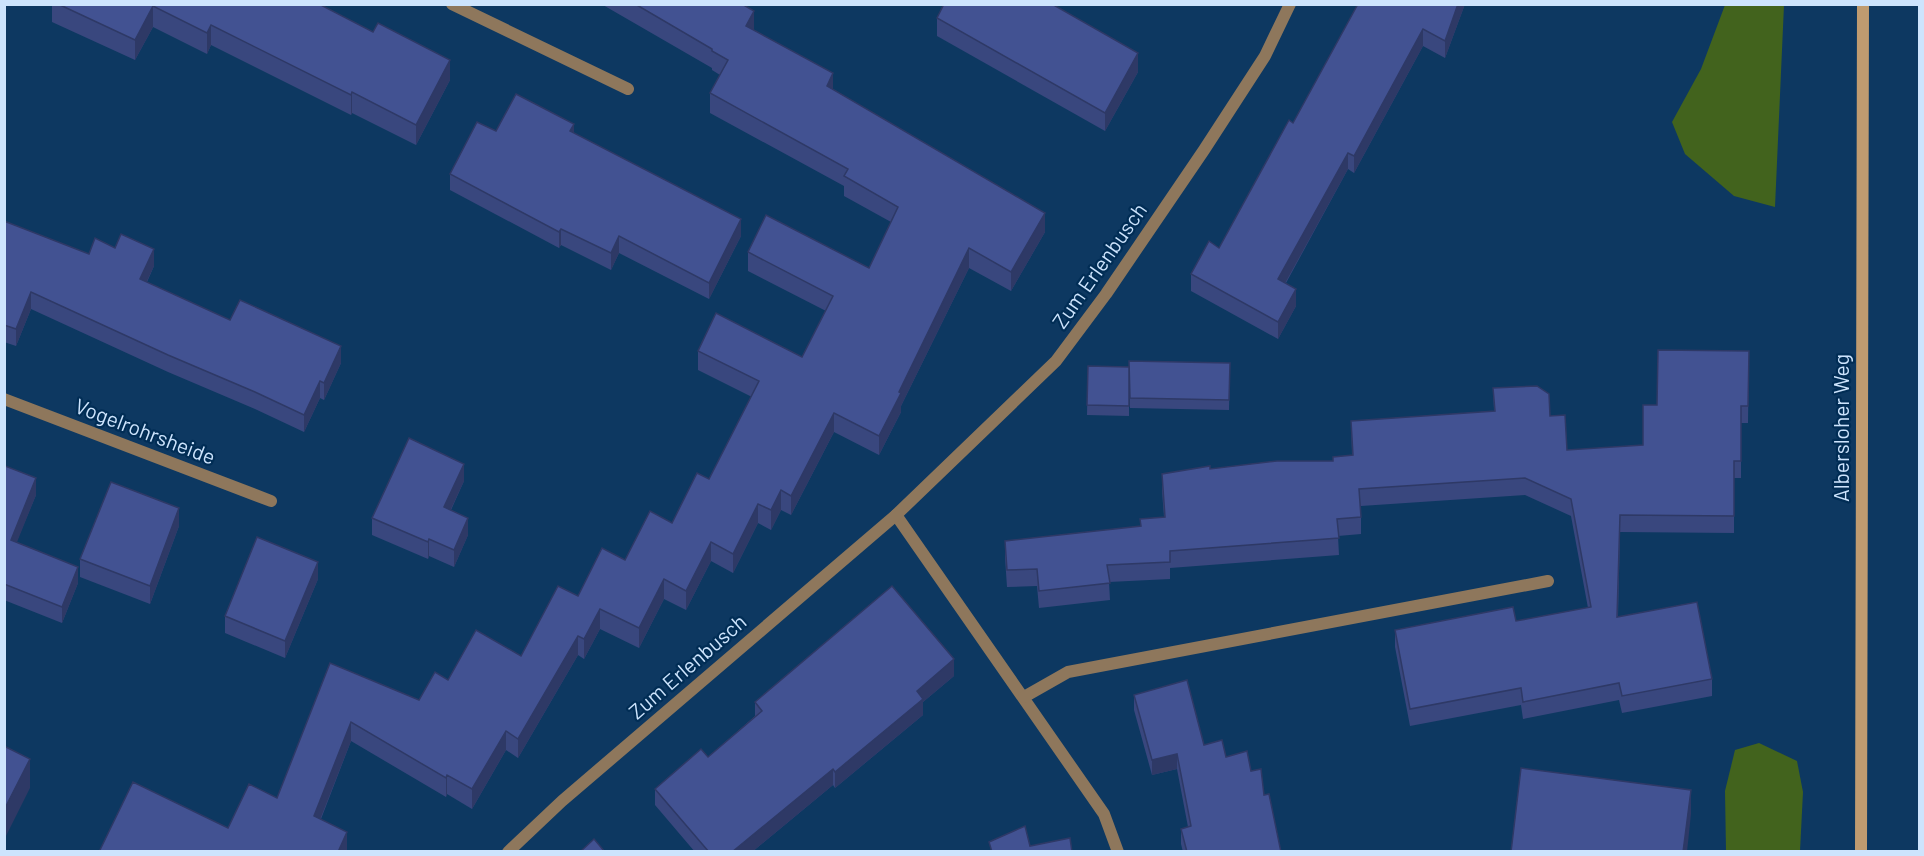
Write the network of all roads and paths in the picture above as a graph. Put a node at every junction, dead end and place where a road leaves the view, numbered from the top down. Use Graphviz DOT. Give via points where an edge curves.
graph roads {
  1 [pos="452,4"];
  2 [pos="1290,4"];
  3 [pos="1863,4"];
  4 [pos="628,89"];
  5 [pos="4,399"];
  6 [pos="271,501"];
  7 [pos="896,515"];
  8 [pos="1548,581"];
  9 [pos="1024,697"];
  10 [pos="508,852"];
  11 [pos="1118,852"];
  12 [pos="1861,852"];
  1 -- 4 [label="street"];
  2 -- 7 [label="street, Zum Erlenbusch" via="1265,56 1106,294 1056,361"];
  3 -- 12 [label="main road, Albersloher Weg"];
  5 -- 6 [label="street, Vogelrohrsheide"];
  7 -- 9 [label="street"];
  7 -- 10 [label="street, Zum Erlenbusch"];
  8 -- 9 [label="street" via="1068,672"];
  9 -- 11 [label="street" via="1104,814"];
}
